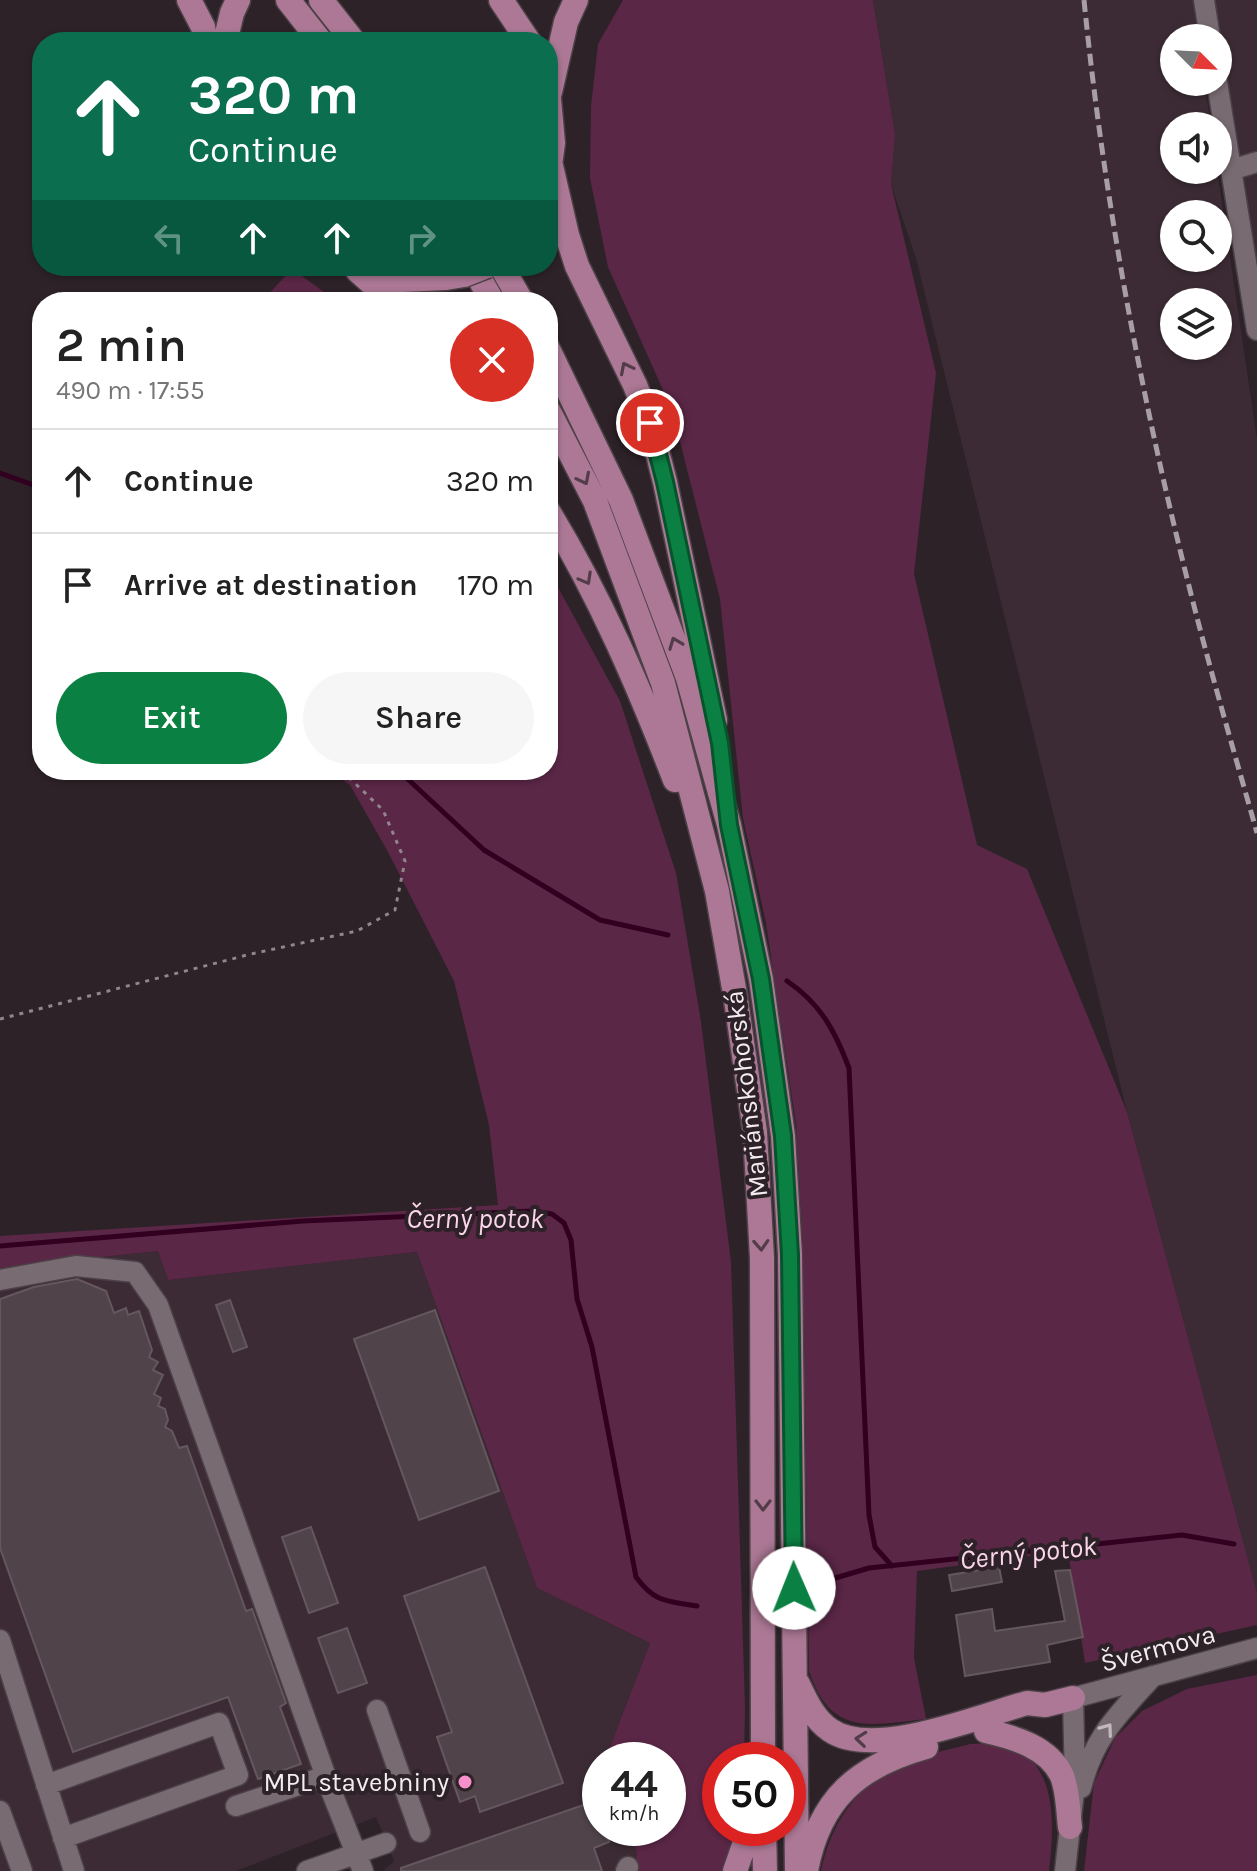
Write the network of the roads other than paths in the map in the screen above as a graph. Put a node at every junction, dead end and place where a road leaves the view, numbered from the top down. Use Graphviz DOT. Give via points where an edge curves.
graph roads {
  1 [pos="189,0"];
  2 [pos="288,0"];
  3 [pos="321,0"];
  4 [pos="501,0"];
  5 [pos="576,0"];
  6 [pos="1204,0"];
  7 [pos="235,6"];
  8 [pos="1208,24"];
  9 [pos="204,32"];
  10 [pos="228,32"];
  11 [pos="313,32"];
  12 [pos="346,32"];
  13 [pos="522,32"];
  14 [pos="558,50"];
  15 [pos="1257,162"];
  16 [pos="1232,170"];
  17 [pos="1232,176"];
  18 [pos="558,203"];
  19 [pos="363,276"];
  20 [pos="389,276"];
  21 [pos="458,276"];
  22 [pos="381,292"];
  23 [pos="1257,330"];
  24 [pos="558,370"];
  25 [pos="558,429"];
  26 [pos="558,529"];
  27 [pos="729,825"];
  28 [pos="717,891"];
  29 [pos="0,1280"];
  30 [pos="0,1640"];
  31 [pos="1257,1648"];
  32 [pos="1154,1676"];
  33 [pos="796,1679"];
  34 [pos="1073,1698"];
  35 [pos="1045,1705"];
  36 [pos="377,1710"];
  37 [pos="986,1731"];
  38 [pos="763,1742"];
  39 [pos="326,1776"];
  40 [pos="46,1785"];
  41 [pos="236,1806"];
  42 [pos="0,1811"];
  43 [pos="1070,1827"];
  44 [pos="420,1832"];
  45 [pos="63,1838"];
  46 [pos="386,1843"];
  47 [pos="744,1846"];
  48 [pos="764,1846"];
  49 [pos="360,1862"];
  50 [pos="22,1871"];
  51 [pos="74,1871"];
  52 [pos="307,1871"];
  53 [pos="735,1871"];
  54 [pos="765,1871"];
  55 [pos="797,1871"];
  56 [pos="806,1871"];
  57 [pos="1065,1871"];
  1 -- 9 [label="main road"];
  2 -- 11 [label="main road"];
  3 -- 12 [label="main road"];
  4 -- 13 [label="main road"];
  5 -- 14 [label="main road"];
  6 -- 8 [label="street"];
  7 -- 10 [label="main road"];
  15 -- 16 [label="street"];
  17 -- 23 [label="street"];
  27 -- 18 [label="main road, one-way" via="720,743 654,438 635,385 577,266"];
  19 -- 22 [label="main road"];
  20 -- 21 [label="main road, bridge"];
  27 -- 24 [label="main road, Mariánskohorská, one-way" via="688,678 621,500"];
  25 -- 28 [label="main road, Mariánskohorská, one-way" via="595,501 663,683"];
  26 -- 28 [label="main road, one-way" via="602,608 649,714"];
  27 -- 33 [label="main road, Mariánskohorská" via="761,979 783,1136 790,1255"];
  28 -- 38 [label="main road, Mariánskohorská, one-way" via="755,1132 762,1258"];
  29 -- 39 [label="street" via="76,1266 135,1272 158,1305"];
  30 -- 40 [label="street"];
  31 -- 32 [label="street, Švermova"];
  32 -- 34 [label="street, Švermova"];
  43 -- 32 [label="street, one-way" via="1101,1735"];
  35 -- 33 [label="main road, one-way" via="1027,1703 912,1736 866,1741 822,1724"];
  33 -- 55 [label="main road, Mariánskohorská"];
  34 -- 35 [label="main road"];
  34 -- 43 [label="street"];
  35 -- 37 [label="main road" via="1030,1718"];
  36 -- 44 [label="street"];
  37 -- 43 [label="main road" via="1022,1741 1056,1766"];
  37 -- 56 [label="main road" via="900,1754 866,1771 823,1818"];
  39 -- 41 [label="street"];
  39 -- 49 [label="street"];
  40 -- 45 [label="street"];
  40 -- 45 [label="street" via="219,1723 238,1775"];
  42 -- 50 [label="street"];
  43 -- 57 [label="street"];
  45 -- 51 [label="street"];
  46 -- 49 [label="street"];
  47 -- 53 [label="main road"];
  48 -- 54 [label="main road"];
  49 -- 52 [label="street"];
}
